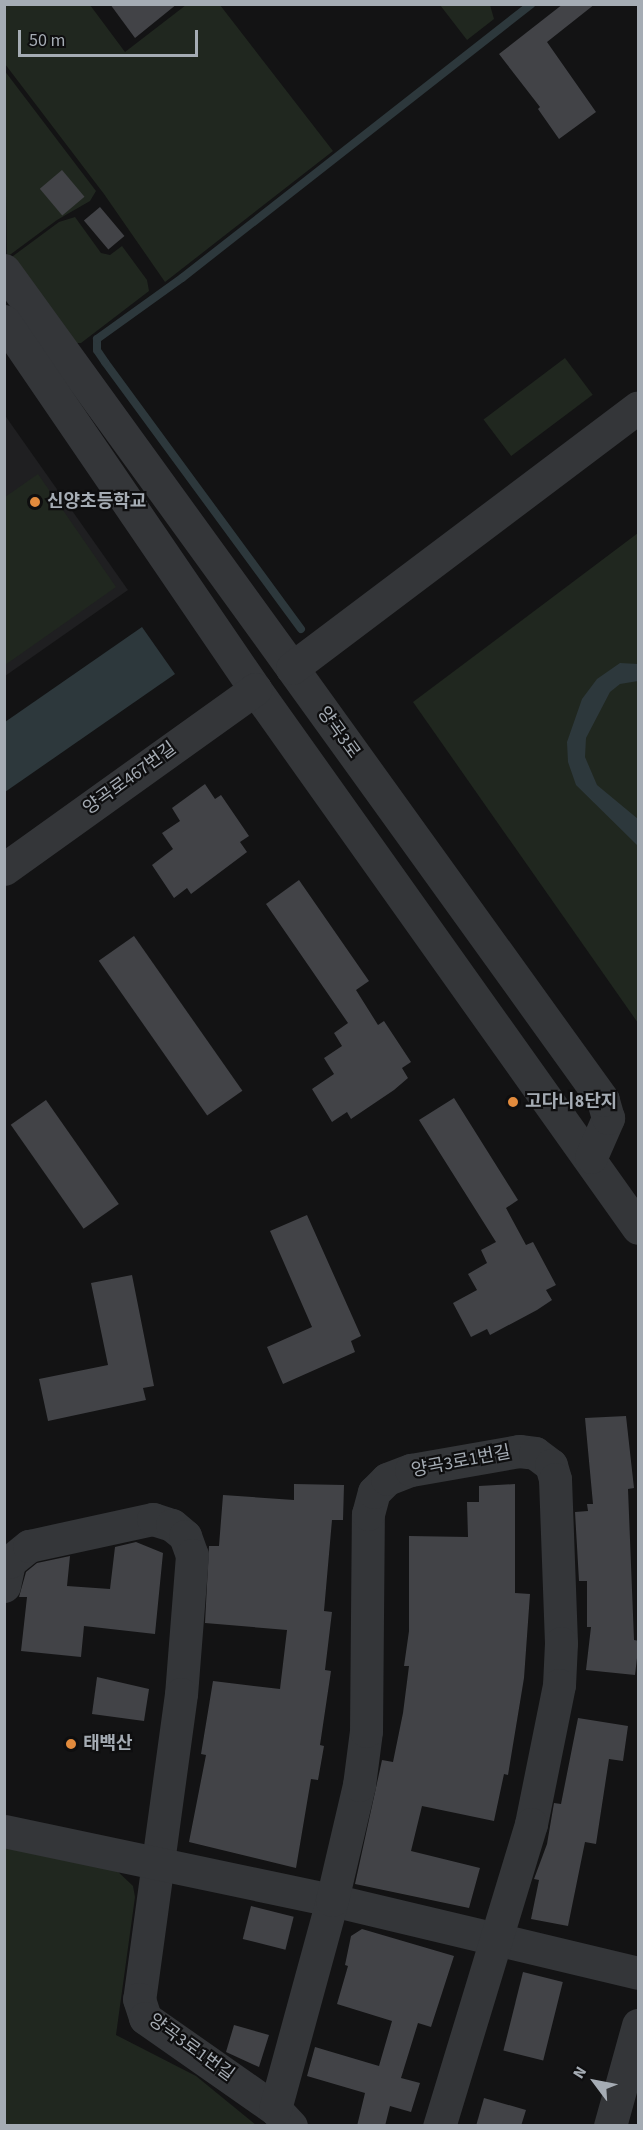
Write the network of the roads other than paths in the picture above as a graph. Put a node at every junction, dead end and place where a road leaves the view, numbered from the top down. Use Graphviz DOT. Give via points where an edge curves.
graph roads {
  1 [pos="4,270"];
  2 [pos="4,321"];
  3 [pos="639,407"];
  4 [pos="292,668"];
  5 [pos="255,689"];
  6 [pos="4,869"];
  7 [pos="591,1157"];
  8 [pos="639,1228"];
  9 [pos="4,1586"];
  10 [pos="4,1831"];
  11 [pos="158,1863"];
  12 [pos="332,1900"];
  13 [pos="498,1941"];
  14 [pos="639,1972"];
  15 [pos="639,2025"];
  16 [pos="283,2117"];
  17 [pos="439,2126"];
  18 [pos="610,2126"];
  1 -- 4 [label="street, 양곡3로"];
  2 -- 5 [label="street"];
  3 -- 4 [label="street"];
  4 -- 7 [label="street, 양곡3로" via="603,1100 608,1118"];
  5 -- 6 [label="street, 양곡로467번길"];
  5 -- 7 [label="street"];
  7 -- 8 [label="street"];
  9 -- 11 [label="street, 양곡3로1번길" via="9,1562 29,1546 153,1519 172,1525 185,1536 192,1555 189,1604"];
  10 -- 11 [label="street"];
  11 -- 12 [label="street"];
  11 -- 16 [label="street, 양곡3로1번길" via="140,1978 139,1999 145,2018"];
  12 -- 13 [label="street"];
  12 -- 13 [label="street, 양곡3로1번길" via="359,1785 366,1731 368,1514 374,1492 387,1479 411,1470 519,1451 535,1453 551,1465 555,1479 559,1685 531,1824"];
  12 -- 16 [label="street, 양곡3로1번길"];
  13 -- 14 [label="street"];
  13 -- 17 [label="street, 양곡3로1번길"];
  15 -- 18 [label="street"];
}
